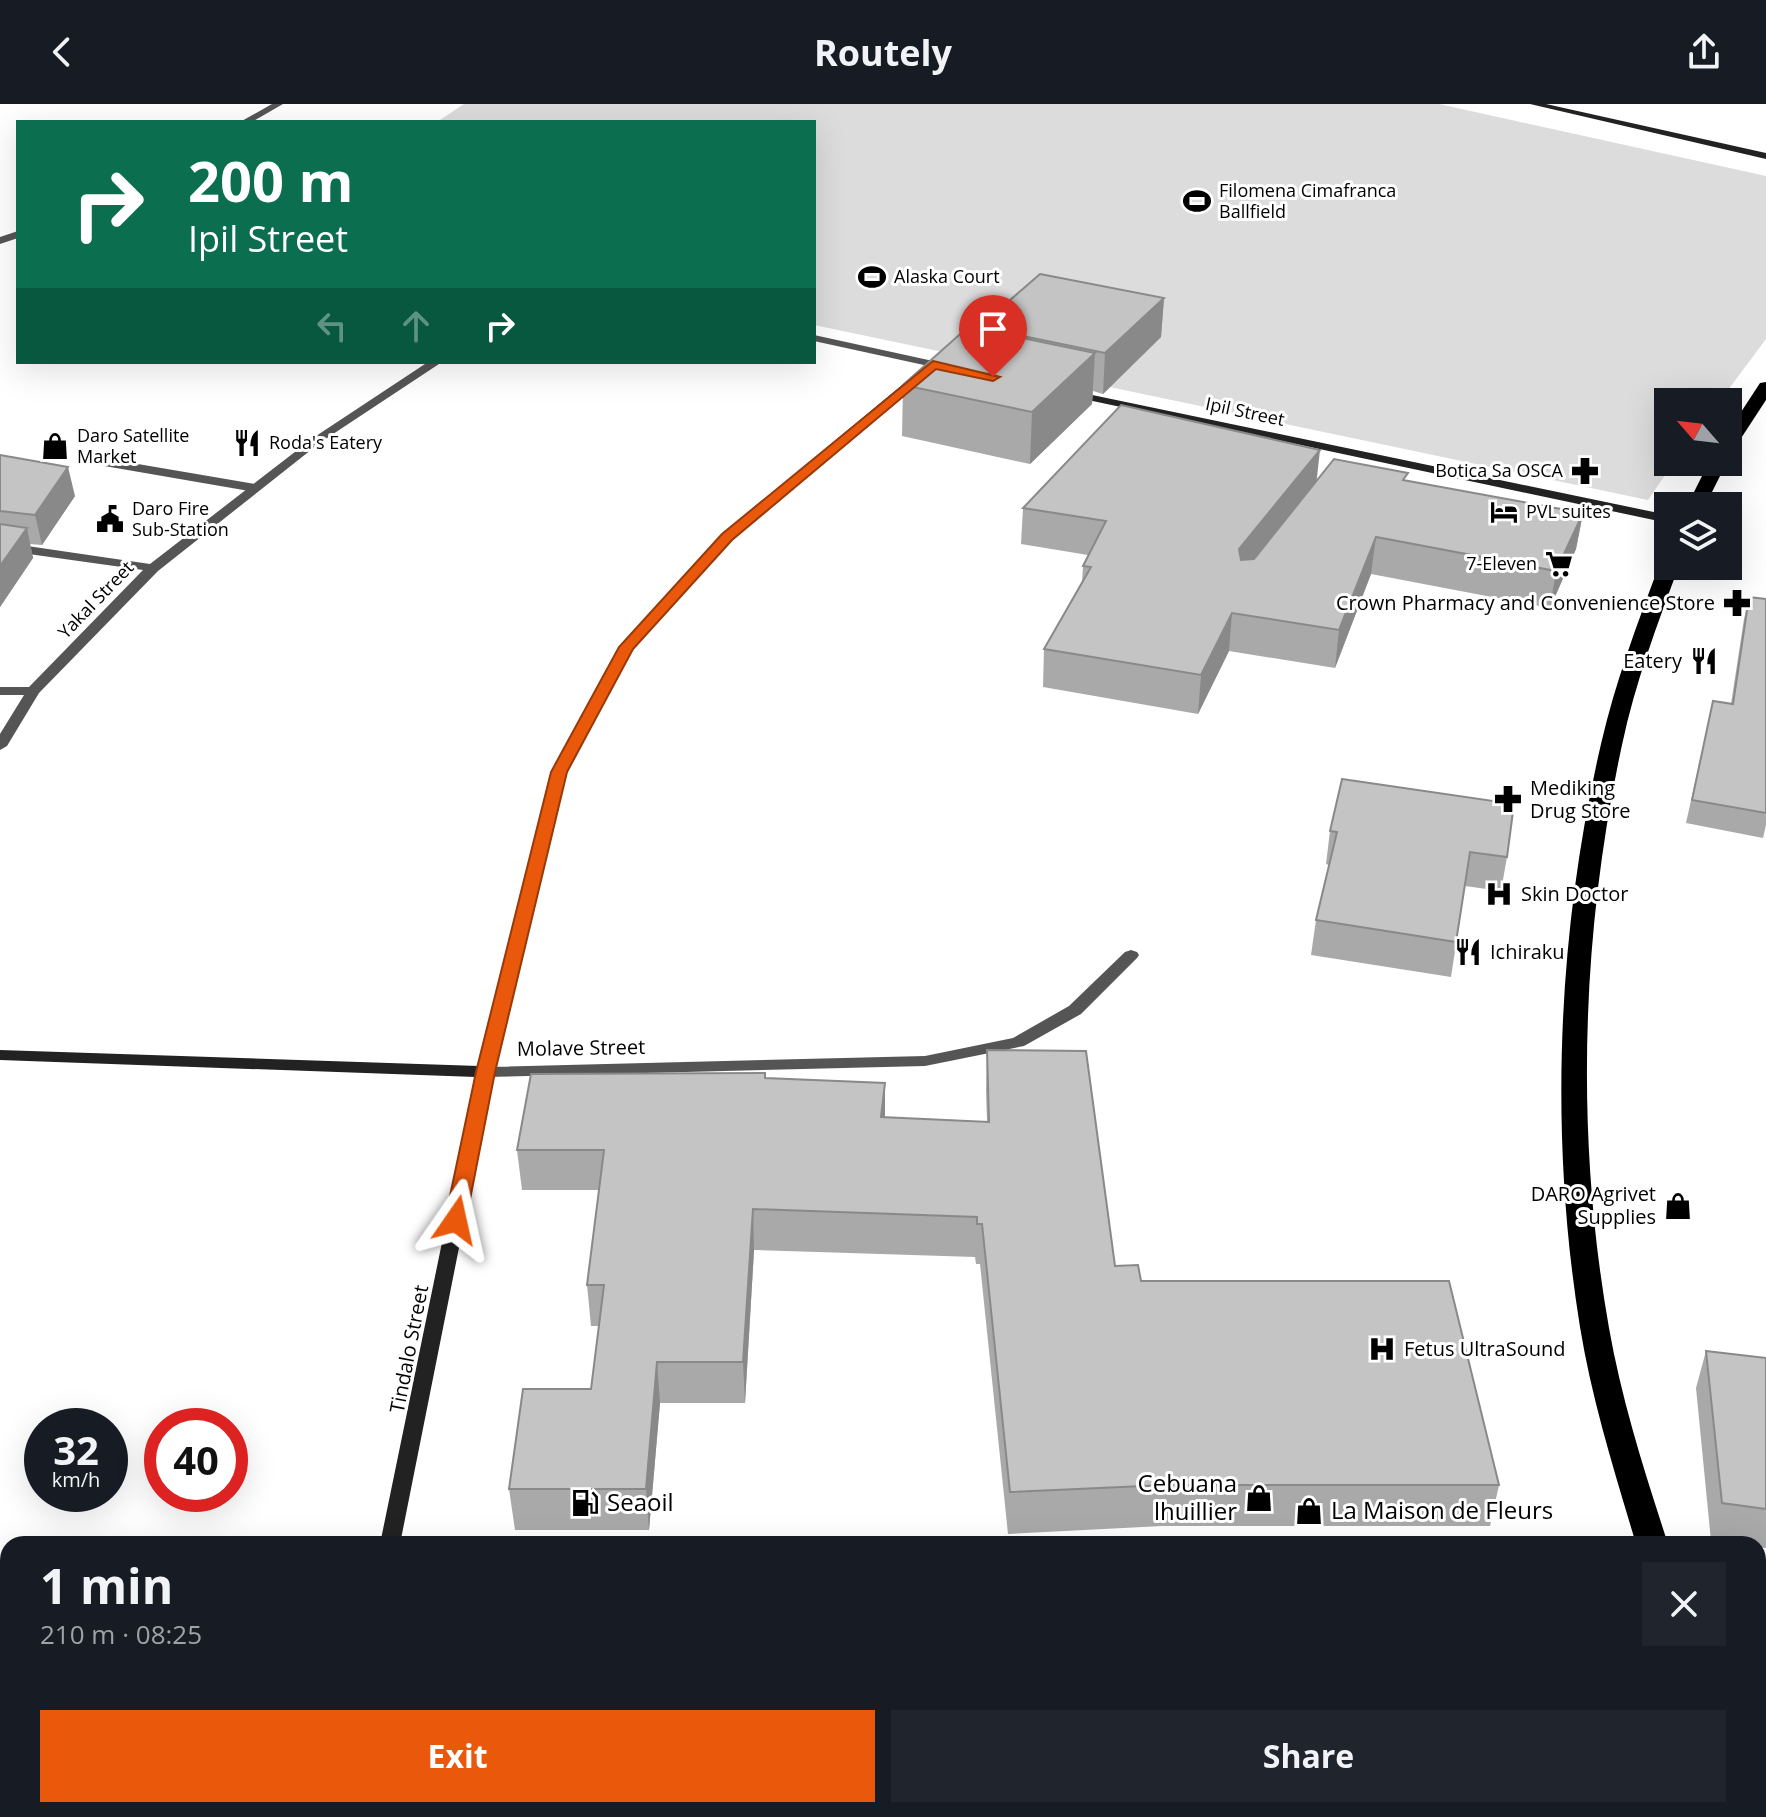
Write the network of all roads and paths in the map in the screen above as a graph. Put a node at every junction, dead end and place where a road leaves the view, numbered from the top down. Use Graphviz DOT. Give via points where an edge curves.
graph roads {
  1 [pos="279,104"];
  2 [pos="1534,104"];
  3 [pos="249,120"];
  4 [pos="1766,156"];
  5 [pos="816,338"];
  6 [pos="433,364"];
  7 [pos="1766,387"];
  8 [pos="1058,391"];
  9 [pos="1742,424"];
  10 [pos="1353,453"];
  11 [pos="91,460"];
  12 [pos="1344,464"];
  13 [pos="255,488"];
  14 [pos="1654,516"];
  15 [pos="0,546"];
  16 [pos="153,568"];
  17 [pos="1664,580"];
  18 [pos="0,691"];
  19 [pos="33,691"];
  20 [pos="0,746"];
  21 [pos="1131,955"];
  22 [pos="0,1055"];
  23 [pos="486,1072"];
  24 [pos="392,1536"];
  25 [pos="1650,1536"];
  1 -- 3 [label="street"];
  2 -- 4 [label="street"];
  5 -- 23 [label="street, Tindalo Street" via="941,366 727,537 627,647 559,772"];
  6 -- 13 [label="street, Yakal Street"];
  7 -- 9 [label="highway"];
  8 -- 10 [label="street, Ipil Street"];
  10 -- 12 [label="street"];
  10 -- 14 [label="street, Ipil Street"];
  11 -- 13 [label="street"];
  13 -- 16 [label="street, Yakal Street"];
  15 -- 16 [label="street"];
  16 -- 19 [label="street, Yakal Street"];
  17 -- 25 [label="highway" via="1628,675 1604,775 1586,888 1576,1021 1576,1168 1590,1300 1617,1427"];
  18 -- 19 [label="street"];
  19 -- 20 [label="street, Yakal Street"];
  21 -- 23 [label="street, Molave Street" via="1075,1010 1018,1042 925,1061"];
  22 -- 23 [label="street, Molave Street"];
  23 -- 24 [label="street, Tindalo Street"];
}
